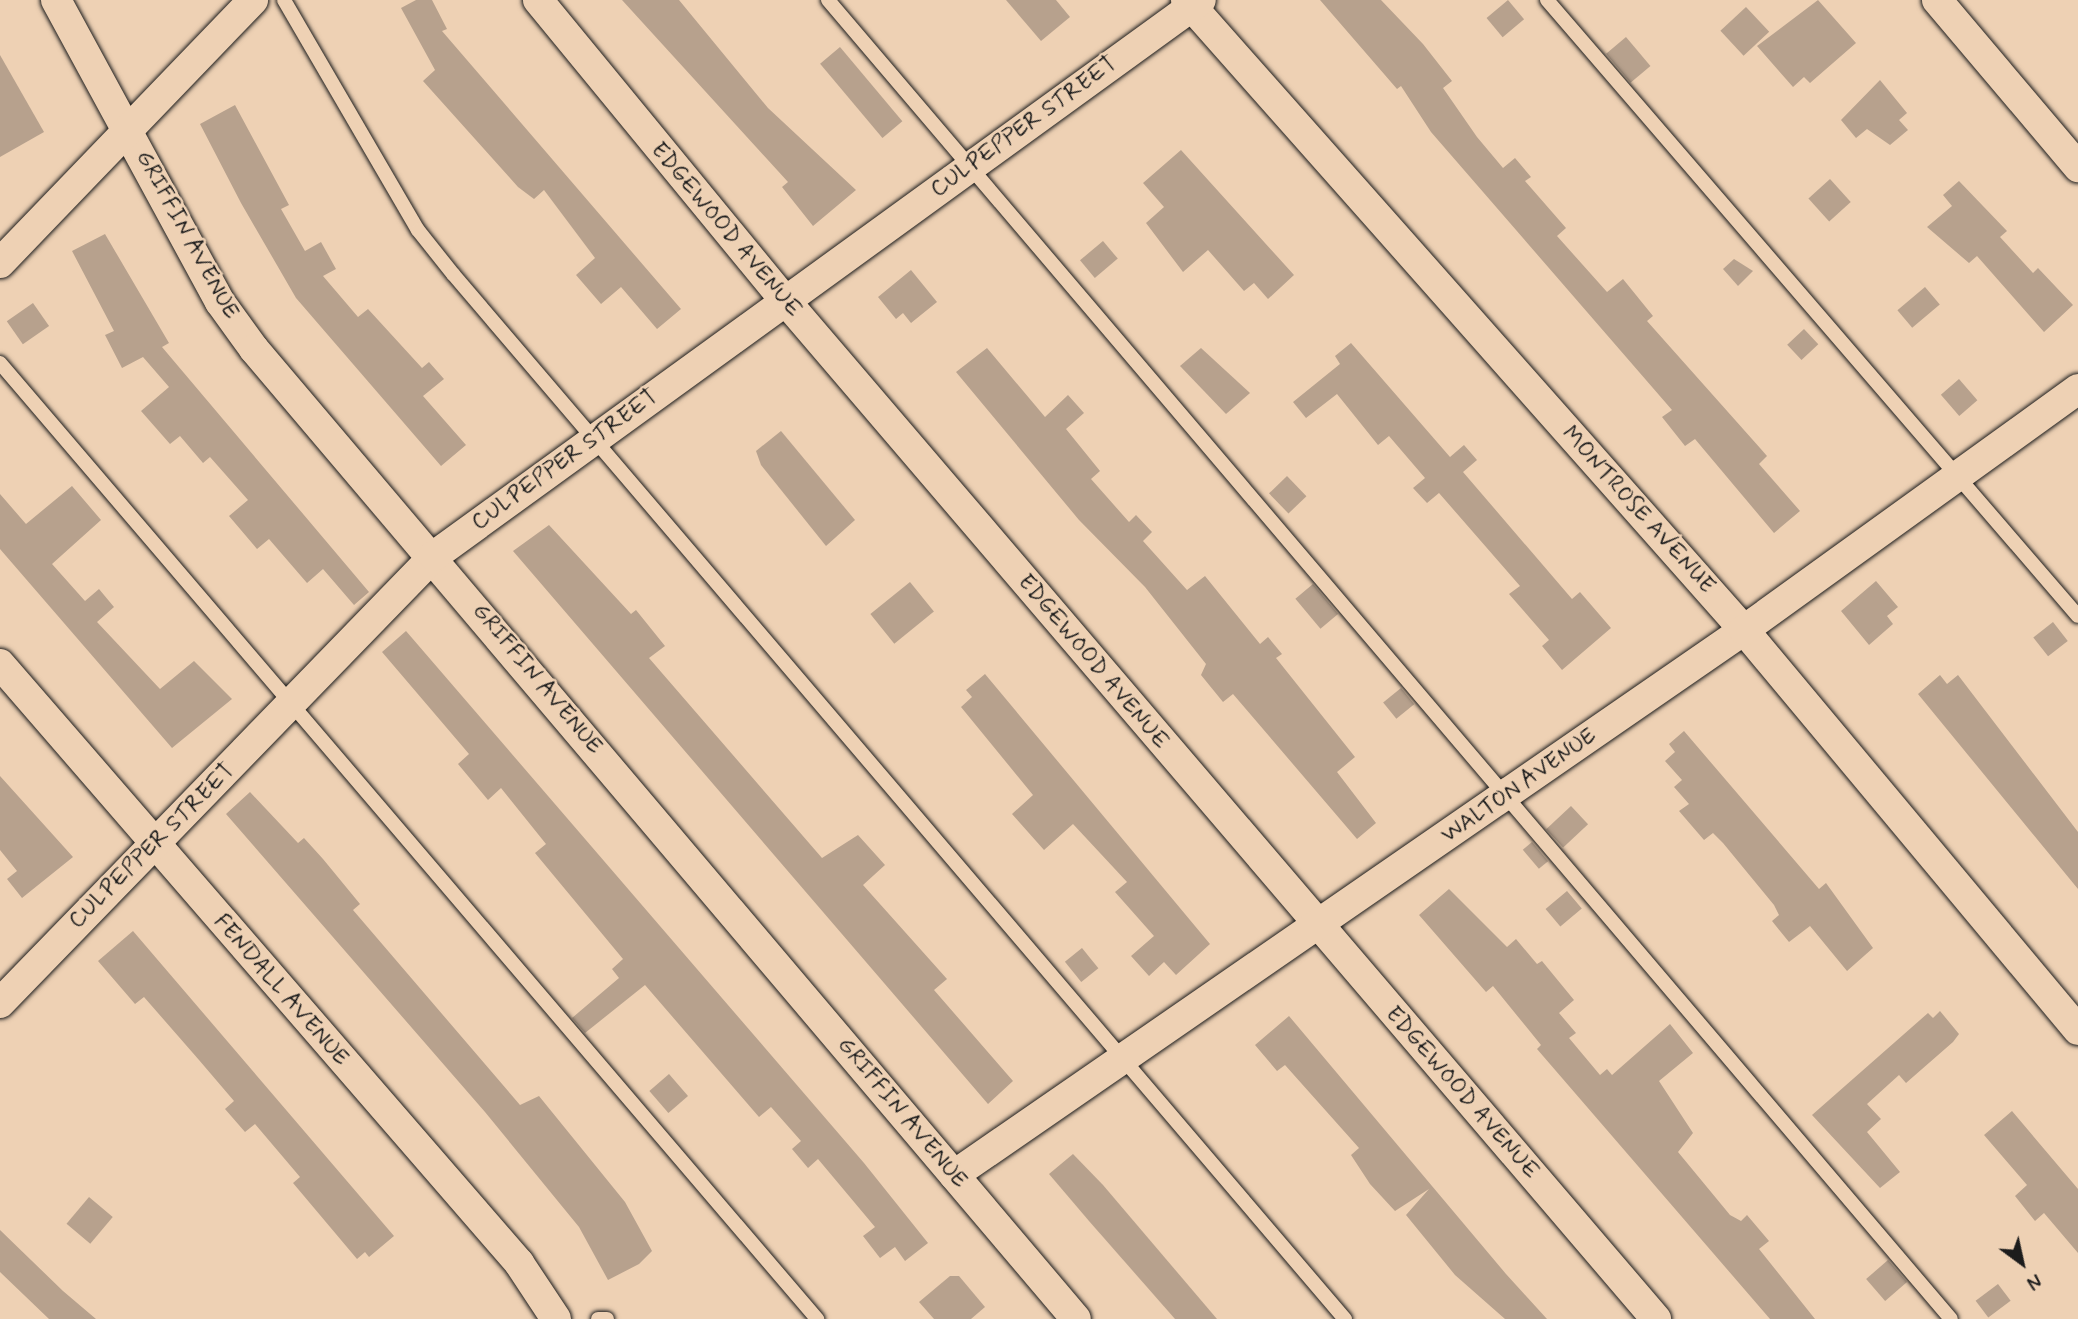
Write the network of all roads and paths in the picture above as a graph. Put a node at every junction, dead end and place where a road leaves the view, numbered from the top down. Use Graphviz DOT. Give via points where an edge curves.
graph roads {
  1 [pos="56,0"];
  2 [pos="253,0"];
  3 [pos="284,0"];
  4 [pos="538,0"];
  5 [pos="828,0"];
  6 [pos="1547,0"];
  7 [pos="1937,0"];
  8 [pos="1193,2"];
  9 [pos="129,130"];
  10 [pos="967,167"];
  11 [pos="2078,167"];
  12 [pos="0,263"];
  13 [pos="784,299"];
  14 [pos="0,363"];
  15 [pos="2078,389"];
  16 [pos="591,440"];
  17 [pos="1956,477"];
  18 [pos="434,556"];
  19 [pos="2078,616"];
  20 [pos="1744,630"];
  21 [pos="0,664"];
  22 [pos="296,704"];
  23 [pos="1508,793"];
  24 [pos="152,842"];
  25 [pos="1317,925"];
  26 [pos="0,1003"];
  27 [pos="2078,1030"];
  28 [pos="1122,1059"];
  29 [pos="954,1175"];
  30 [pos="556,1319"];
  31 [pos="598,1319"];
  32 [pos="607,1319"];
  33 [pos="817,1319"];
  34 [pos="1076,1319"];
  35 [pos="1345,1319"];
  36 [pos="1656,1319"];
  37 [pos="1951,1319"];
  1 -- 9 [label="street, GRIFFIN AVENUE"];
  2 -- 9 [label="street"];
  3 -- 16 [label="lane" via="418,230"];
  4 -- 13 [label="street, EDGEWOOD AVENUE"];
  5 -- 10 [label="lane"];
  6 -- 17 [label="lane"];
  7 -- 11 [label="street"];
  8 -- 10 [label="street, CULPEPPER STREET"];
  8 -- 20 [label="street, MONTROSE AVENUE"];
  9 -- 12 [label="street"];
  9 -- 18 [label="street, GRIFFIN AVENUE" via="247,340 399,523"];
  10 -- 13 [label="street, CULPEPPER STREET"];
  10 -- 23 [label="lane"];
  13 -- 16 [label="street, CULPEPPER STREET"];
  13 -- 25 [label="street, EDGEWOOD AVENUE"];
  14 -- 22 [label="lane"];
  15 -- 17 [label="street, WALTON AVENUE"];
  16 -- 18 [label="street, CULPEPPER STREET"];
  16 -- 28 [label="lane"];
  17 -- 19 [label="lane"];
  17 -- 20 [label="street, WALTON AVENUE"];
  18 -- 22 [label="street, CULPEPPER STREET"];
  18 -- 29 [label="street, GRIFFIN AVENUE"];
  20 -- 23 [label="street, WALTON AVENUE"];
  20 -- 27 [label="street, MONTROSE AVENUE"];
  21 -- 24 [label="street, FENDALL AVENUE"];
  22 -- 24 [label="street, CULPEPPER STREET"];
  22 -- 33 [label="lane"];
  23 -- 25 [label="street, WALTON AVENUE"];
  23 -- 37 [label="lane"];
  24 -- 26 [label="street, CULPEPPER STREET"];
  24 -- 30 [label="street, FENDALL AVENUE" via="519,1263"];
  25 -- 28 [label="street, WALTON AVENUE"];
  25 -- 36 [label="street, EDGEWOOD AVENUE"];
  28 -- 29 [label="street, WALTON AVENUE"];
  28 -- 35 [label="lane"];
  29 -- 34 [label="street, GRIFFIN AVENUE"];
  31 -- 32 [label="lane"];
}
